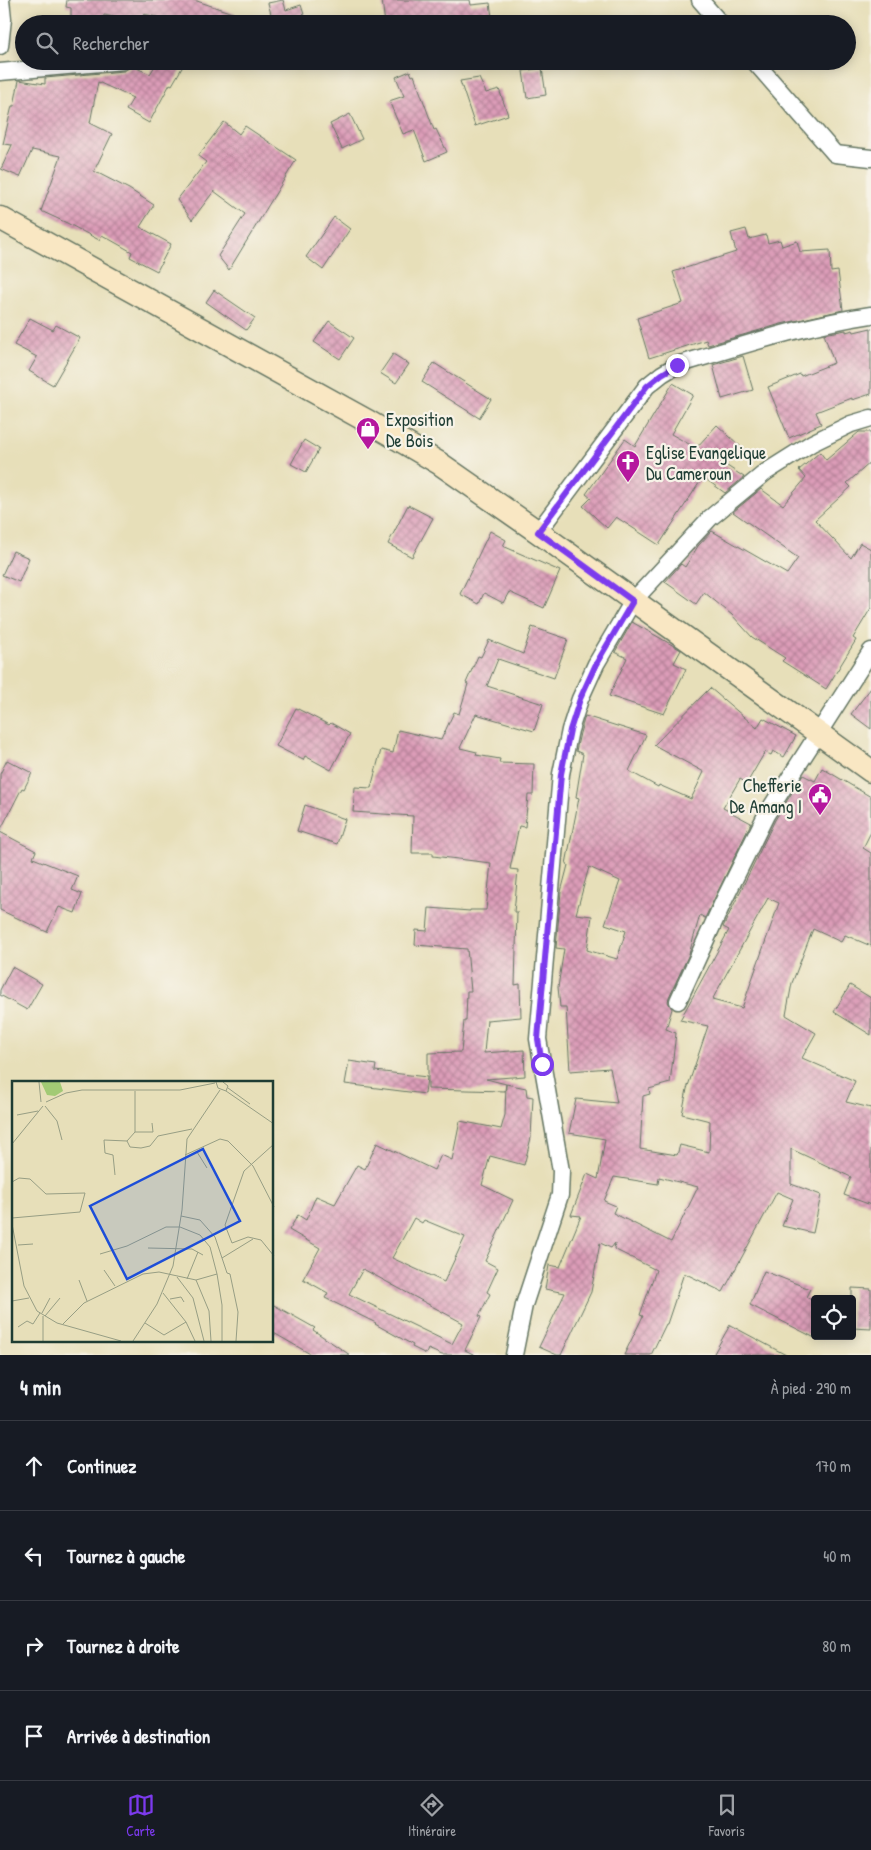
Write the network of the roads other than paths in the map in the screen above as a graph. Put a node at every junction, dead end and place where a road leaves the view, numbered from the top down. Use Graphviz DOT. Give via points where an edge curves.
graph roads {
  1 [pos="1,0"];
  2 [pos="700,0"];
  3 [pos="713,15"];
  4 [pos="0,46"];
  5 [pos="22,70"];
  6 [pos="762,70"];
  7 [pos="0,72"];
  8 [pos="871,158"];
  9 [pos="0,218"];
  10 [pos="871,315"];
  11 [pos="871,418"];
  12 [pos="538,532"];
  13 [pos="633,601"];
  14 [pos="871,650"];
  15 [pos="818,732"];
  16 [pos="871,771"];
  17 [pos="678,1001"];
  18 [pos="514,1355"];
  1 -- 4 [label="street" via="4,19"];
  2 -- 3 [label="street"];
  5 -- 7 [label="street"];
  6 -- 8 [label="street" via="835,154"];
  9 -- 12 [label="main road" via="439,463"];
  10 -- 12 [label="street" via="792,330 677,365 662,374 647,386"];
  11 -- 13 [label="street" via="812,443 766,472 710,518"];
  12 -- 13 [label="main road"];
  13 -- 15 [label="main road"];
  13 -- 18 [label="street" via="596,664 580,699 561,774 538,1039 561,1171 560,1195 524,1305"];
  14 -- 15 [label="street"];
  15 -- 16 [label="main road"];
  15 -- 17 [label="street" via="766,815"];
}
